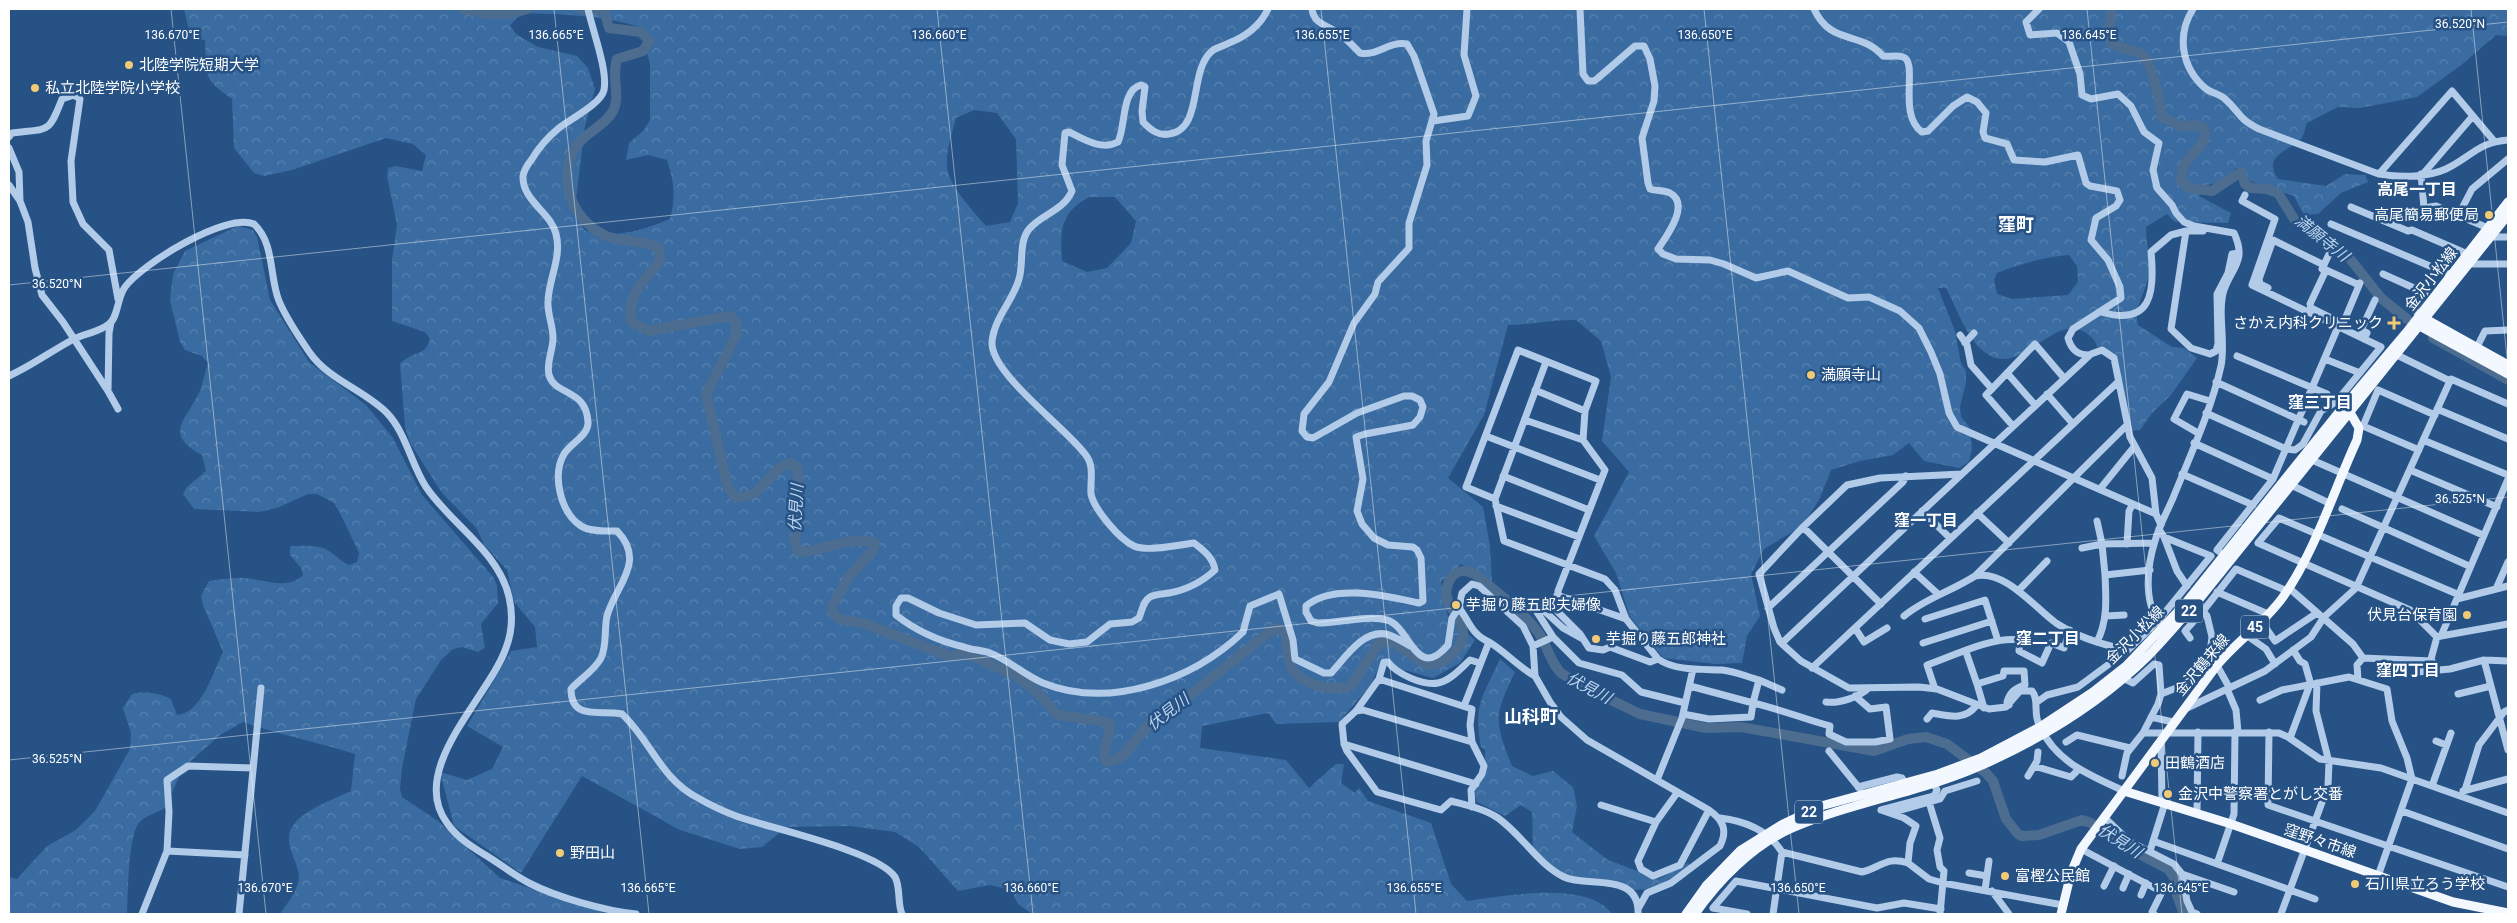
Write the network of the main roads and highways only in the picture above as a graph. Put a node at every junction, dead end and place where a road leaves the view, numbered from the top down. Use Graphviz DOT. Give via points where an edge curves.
graph roads {
  1 [pos="2508,202"];
  2 [pos="2508,215"];
  3 [pos="2489,233"];
  4 [pos="2468,260"];
  5 [pos="2420,321"];
  6 [pos="2508,365"];
  7 [pos="2508,374"];
  8 [pos="2344,406"];
  9 [pos="2042,730"];
  10 [pos="1968,767"];
  11 [pos="2124,791"];
  12 [pos="1770,836"];
  13 [pos="2508,913"];
  14 [pos="1686,914"];
  15 [pos="1695,914"];
  16 [pos="2061,914"];
  1 -- 3 [label="main road, 金沢小松線 / 22"];
  2 -- 3 [label="main road, 金沢小松線 / 22"];
  3 -- 4 [label="main road, 金沢小松線 / 22"];
  4 -- 5 [label="main road, 金沢小松線 / 22"];
  4 -- 5 [label="main road, 金沢小松線 / 22" via="2452,276"];
  5 -- 6 [label="main road"];
  5 -- 7 [label="main road"];
  5 -- 8 [label="main road, 金沢小松線 / 22"];
  8 -- 9 [label="main road, 金沢小松線 / 22" via="2224,555 2126,666"];
  8 -- 9 [label="main road, 金沢小松線 / 22" via="2312,460 2201,598 2148,656 2092,703"];
  8 -- 11 [label="main road, 金沢鶴来線 / 45" via="2360,427 2303,563 2288,590 2217,664"];
  9 -- 10 [label="main road, 金沢小松線 / 22"];
  10 -- 12 [label="main road, 金沢小松線 / 22" via="1934,784 1837,812"];
  10 -- 12 [label="main road, 金沢小松線 / 22" via="1821,806"];
  11 -- 13 [label="main road, 窪野々市線" via="2231,824 2453,902"];
  11 -- 16 [label="main road, 金沢鶴来線 / 45" via="2081,849"];
  12 -- 14 [label="main road, 金沢小松線 / 22" via="1741,850 1706,886"];
  12 -- 15 [label="main road, 金沢小松線 / 22" via="1721,882"];
}
